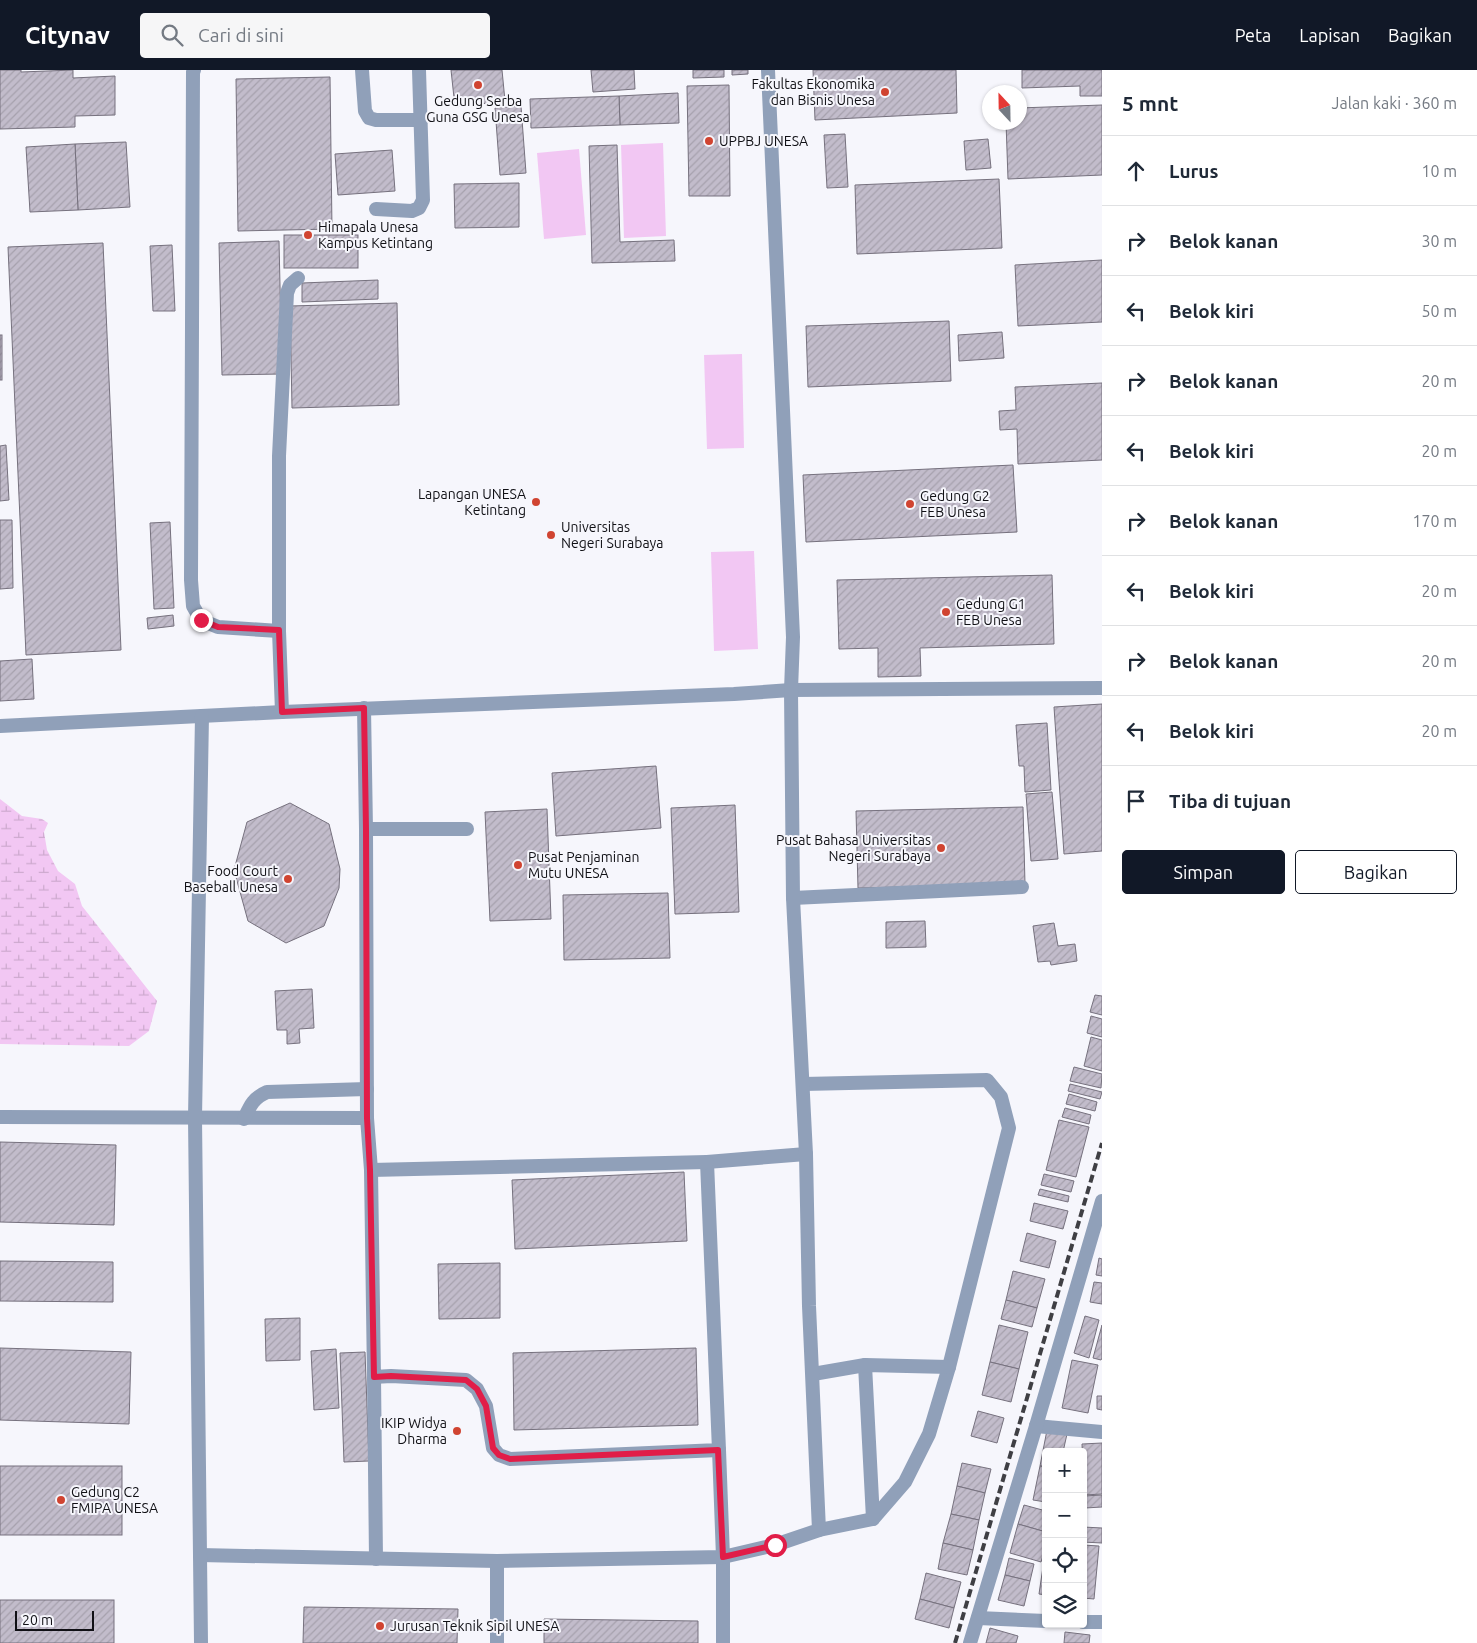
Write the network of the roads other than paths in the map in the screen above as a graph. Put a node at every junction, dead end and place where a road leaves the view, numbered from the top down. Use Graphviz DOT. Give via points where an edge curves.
graph roads {
  1 [pos="194,70"];
  2 [pos="362,70"];
  3 [pos="419,70"];
  4 [pos="768,70"];
  5 [pos="421,120"];
  6 [pos="376,209"];
  7 [pos="298,278"];
  8 [pos="279,630"];
  9 [pos="1102,688"];
  10 [pos="791,690"];
  11 [pos="364,708"];
  12 [pos="282,712"];
  13 [pos="202,716"];
  14 [pos="0,726"];
  15 [pos="366,829"];
  16 [pos="467,829"];
  17 [pos="1022,888"];
  18 [pos="792,898"];
  19 [pos="803,1084"];
  20 [pos="367,1090"];
  21 [pos="0,1117"];
  22 [pos="195,1118"];
  23 [pos="367,1118"];
  24 [pos="244,1119"];
  25 [pos="806,1154"];
  26 [pos="707,1162"];
  27 [pos="370,1170"];
  28 [pos="1102,1201"];
  29 [pos="1096,1241"];
  30 [pos="865,1365"];
  31 [pos="949,1367"];
  32 [pos="812,1374"];
  33 [pos="374,1377"];
  34 [pos="1036,1426"];
  35 [pos="1102,1432"];
  36 [pos="718,1450"];
  37 [pos="873,1519"];
  38 [pos="819,1530"];
  39 [pos="200,1555"];
  40 [pos="723,1557"];
  41 [pos="376,1559"];
  42 [pos="497,1561"];
  43 [pos="978,1618"];
  44 [pos="1042,1621"];
  45 [pos="1087,1622"];
  46 [pos="1102,1622"];
  47 [pos="201,1643"];
  48 [pos="497,1643"];
  49 [pos="723,1643"];
  50 [pos="970,1643"];
  1 -- 8 [label="street" via="193,606 201,620 218,627"];
  2 -- 5 [label="street" via="364,110 369,118"];
  3 -- 5 [label="street"];
  4 -- 10 [label="street" via="793,638"];
  5 -- 6 [label="street" via="423,200 419,208 412,211"];
  7 -- 8 [label="street" via="287,293 279,456"];
  8 -- 12 [label="street"];
  9 -- 10 [label="street"];
  10 -- 11 [label="street"];
  10 -- 18 [label="street"];
  11 -- 12 [label="street"];
  11 -- 15 [label="street"];
  12 -- 13 [label="street"];
  13 -- 14 [label="street"];
  13 -- 22 [label="street"];
  15 -- 16 [label="street"];
  15 -- 20 [label="street"];
  17 -- 18 [label="street"];
  18 -- 19 [label="street"];
  19 -- 25 [label="street"];
  19 -- 31 [label="street" via="986,1080 1000,1097 1009,1128"];
  20 -- 23 [label="street"];
  20 -- 24 [label="street" via="267,1092 252,1101"];
  21 -- 22 [label="street"];
  22 -- 24 [label="street"];
  22 -- 39 [label="street"];
  23 -- 24 [label="street"];
  23 -- 27 [label="street"];
  25 -- 26 [label="street"];
  25 -- 32 [label="street"];
  26 -- 27 [label="street"];
  26 -- 36 [label="street"];
  27 -- 33 [label="street"];
  28 -- 29 [label="street"];
  29 -- 34 [label="street"];
  30 -- 31 [label="street"];
  30 -- 32 [label="street"];
  30 -- 37 [label="street"];
  31 -- 37 [label="street" via="929,1434 905,1482"];
  32 -- 38 [label="street"];
  33 -- 36 [label="street" via="466,1380 477,1389 486,1406 493,1448 499,1455 510,1459"];
  33 -- 41 [label="street"];
  34 -- 35 [label="street"];
  34 -- 43 [label="street"];
  36 -- 40 [label="street"];
  37 -- 38 [label="street"];
  38 -- 40 [label="street" via="775,1545"];
  39 -- 41 [label="street"];
  39 -- 47 [label="street"];
  40 -- 42 [label="street"];
  40 -- 49 [label="street"];
  41 -- 42 [label="street"];
  42 -- 48 [label="street"];
  43 -- 44 [label="street"];
  43 -- 50 [label="street"];
  45 -- 46 [label="street"];
}
